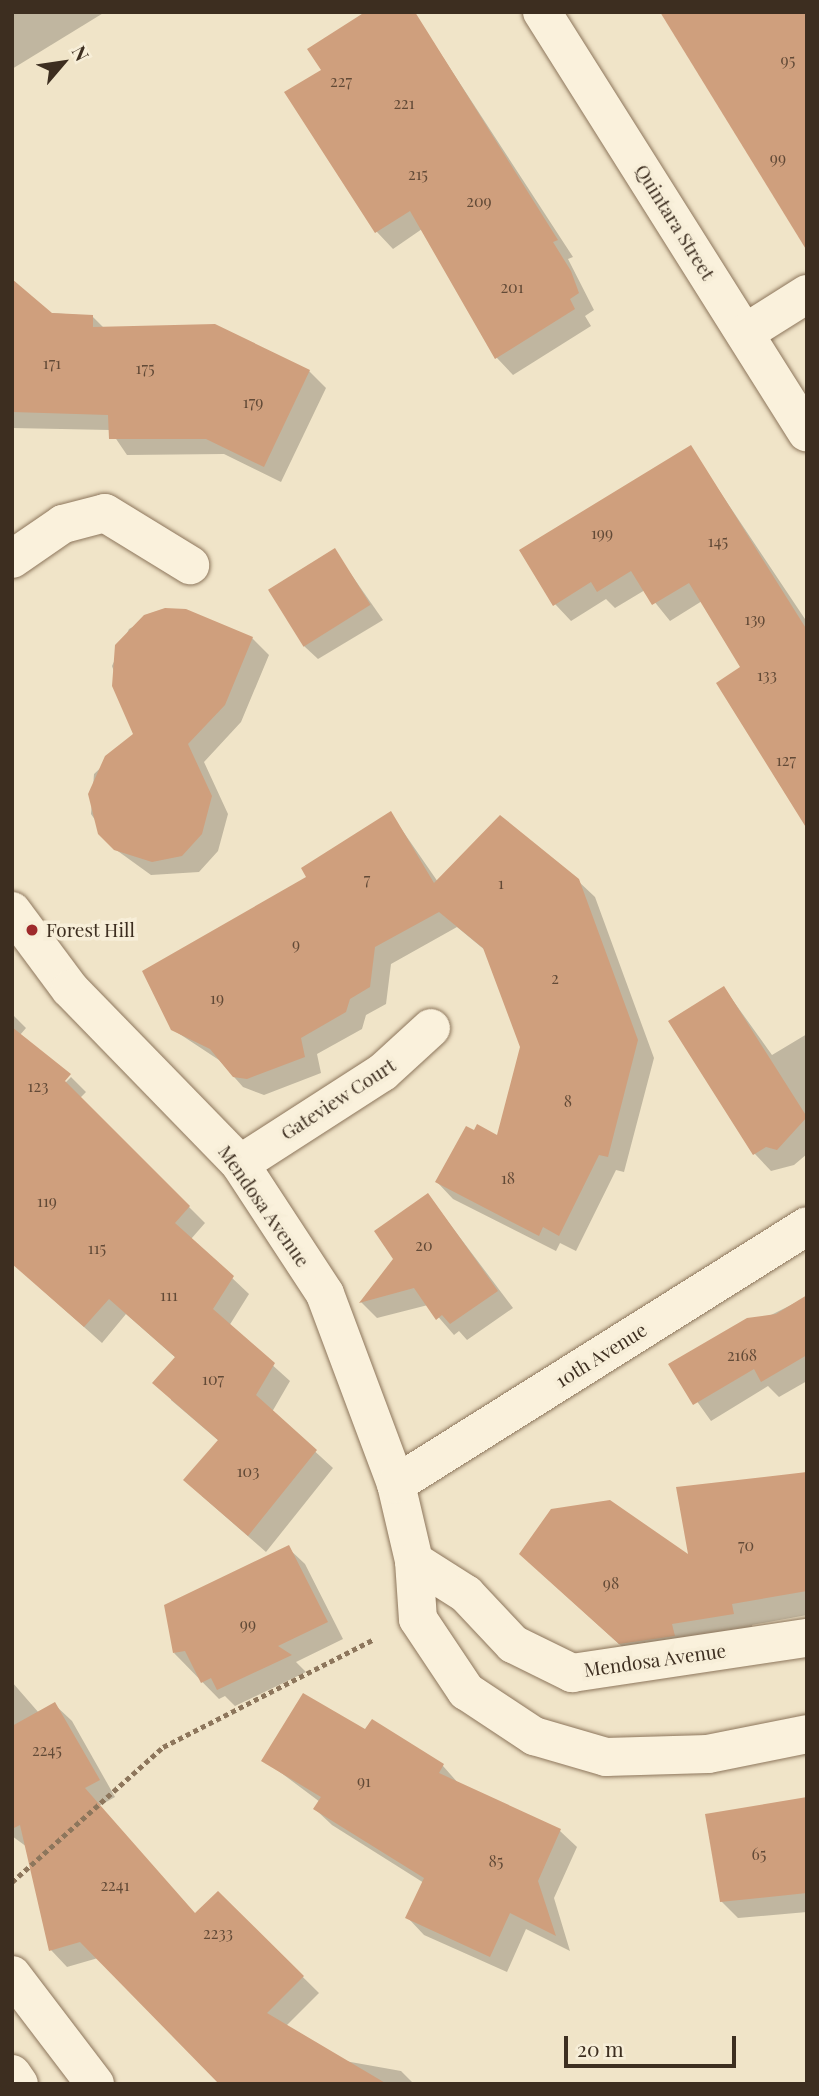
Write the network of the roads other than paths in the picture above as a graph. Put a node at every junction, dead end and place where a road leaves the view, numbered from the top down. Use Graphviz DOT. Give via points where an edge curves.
graph roads {
  1 [pos="542,12"];
  2 [pos="807,294"];
  3 [pos="745,333"];
  4 [pos="807,432"];
  5 [pos="12,559"];
  6 [pos="190,565"];
  7 [pos="12,911"];
  8 [pos="431,1028"];
  9 [pos="240,1164"];
  10 [pos="807,1226"];
  11 [pos="396,1484"];
  12 [pos="415,1560"];
  13 [pos="807,1638"];
  14 [pos="807,1734"];
  15 [pos="12,1975"];
  16 [pos="12,2074"];
  17 [pos="19,2084"];
  18 [pos="95,2084"];
  1 -- 3 [label="street, Quintara Street"];
  2 -- 3 [label="street"];
  3 -- 4 [label="street, Quintara Street"];
  5 -- 6 [label="street" via="63,524 105,513"];
  7 -- 9 [label="street, Mendosa Avenue" via="70,989"];
  8 -- 9 [label="street, Gateview Court" via="383,1072"];
  9 -- 11 [label="street, Mendosa Avenue" via="325,1294 378,1421"];
  10 -- 11 [label="street, 10th Avenue"];
  11 -- 12 [label="street, Mendosa Avenue"];
  12 -- 13 [label="street, Mendosa Avenue" via="466,1594 513,1644 572,1673"];
  12 -- 14 [label="street, Mendosa Avenue" via="418,1619 466,1691 534,1736 606,1757 708,1754"];
  15 -- 18 [label="street"];
  16 -- 17 [label="street"];
}
